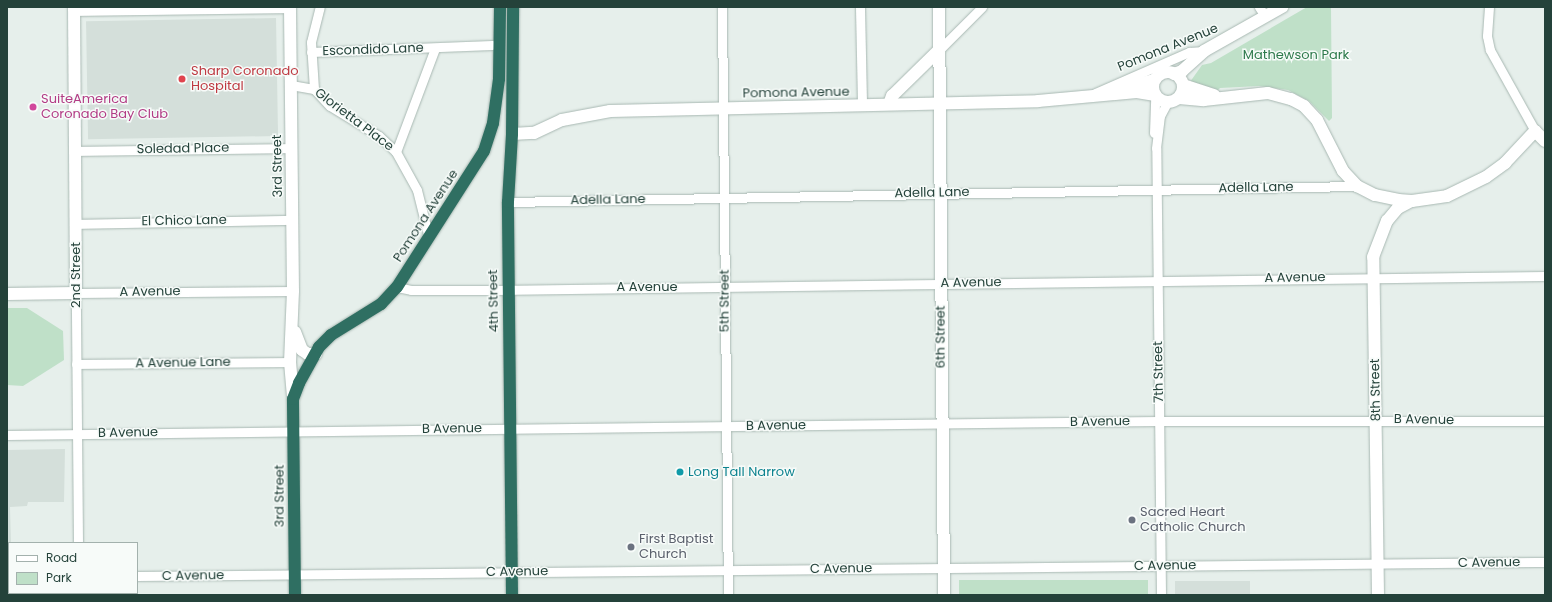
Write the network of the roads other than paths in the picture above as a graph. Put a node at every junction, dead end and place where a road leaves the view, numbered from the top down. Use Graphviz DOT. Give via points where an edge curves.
graph roads {
  1 [pos="320,7"];
  2 [pos="500,7"];
  3 [pos="513,7"];
  4 [pos="722,7"];
  5 [pos="860,7"];
  6 [pos="939,7"];
  7 [pos="982,7"];
  8 [pos="1282,7"];
  9 [pos="1490,7"];
  10 [pos="290,8"];
  11 [pos="74,9"];
  12 [pos="1262,11"];
  13 [pos="1228,39"];
  14 [pos="492,45"];
  15 [pos="434,48"];
  16 [pos="939,50"];
  17 [pos="1204,51"];
  18 [pos="311,52"];
  19 [pos="1174,74"];
  20 [pos="1154,80"];
  21 [pos="1183,84"];
  22 [pos="291,85"];
  23 [pos="314,89"];
  24 [pos="1155,96"];
  25 [pos="1225,97"];
  26 [pos="1084,98"];
  27 [pos="1179,98"];
  28 [pos="939,103"];
  29 [pos="1167,103"];
  30 [pos="889,104"];
  31 [pos="862,106"];
  32 [pos="723,108"];
  33 [pos="1535,131"];
  34 [pos="512,134"];
  35 [pos="1545,141"];
  36 [pos="292,148"];
  37 [pos="1156,148"];
  38 [pos="75,151"];
  39 [pos="396,152"];
  40 [pos="1357,186"];
  41 [pos="1156,190"];
  42 [pos="940,193"];
  43 [pos="724,198"];
  44 [pos="1412,201"];
  45 [pos="508,202"];
  46 [pos="292,220"];
  47 [pos="75,224"];
  48 [pos="429,238"];
  49 [pos="1545,276"];
  50 [pos="1374,277"];
  51 [pos="1157,280"];
  52 [pos="941,284"];
  53 [pos="725,286"];
  54 [pos="397,287"];
  55 [pos="508,288"];
  56 [pos="293,291"];
  57 [pos="76,293"];
  58 [pos="7,294"];
  59 [pos="293,326"];
  60 [pos="316,354"];
  61 [pos="290,362"];
  62 [pos="76,364"];
  63 [pos="293,399"];
  64 [pos="1376,420"];
  65 [pos="1159,421"];
  66 [pos="1545,421"];
  67 [pos="942,424"];
  68 [pos="726,426"];
  69 [pos="510,429"];
  70 [pos="294,431"];
  71 [pos="77,434"];
  72 [pos="7,435"];
  73 [pos="78,542"];
  74 [pos="1545,562"];
  75 [pos="1377,564"];
  76 [pos="1161,566"];
  77 [pos="944,568"];
  78 [pos="728,570"];
  79 [pos="512,572"];
  80 [pos="295,575"];
  81 [pos="138,576"];
  82 [pos="295,595"];
  83 [pos="512,595"];
  84 [pos="728,595"];
  85 [pos="944,595"];
  86 [pos="1161,595"];
  87 [pos="1378,595"];
  1 -- 18 [label="street"];
  2 -- 48 [label="highway, Pomona Avenue" via="500,79 493,123 480,158"];
  3 -- 34 [label="highway, 4th Street"];
  4 -- 32 [label="street, 5th Street"];
  5 -- 31 [label="street"];
  6 -- 16 [label="street, 6th Street"];
  7 -- 16 [label="street"];
  8 -- 12 [label="street, Pomona Avenue"];
  9 -- 33 [label="street" via="1487,36 1490,50"];
  10 -- 11 [label="street"];
  10 -- 22 [label="street, 3rd Street"];
  11 -- 38 [label="street, 2nd Street"];
  12 -- 13 [label="street, Pomona Avenue"];
  13 -- 17 [label="street, Pomona Avenue"];
  13 -- 21 [label="street"];
  14 -- 15 [label="street, Escondido Lane"];
  15 -- 18 [label="street, Escondido Lane"];
  15 -- 39 [label="street, Escondido Lane"];
  16 -- 28 [label="street, 6th Street"];
  16 -- 30 [label="street" via="892,96"];
  17 -- 19 [label="street" via="1182,71"];
  17 -- 26 [label="street, Pomona Avenue" via="1193,50"];
  18 -- 23 [label="street"];
  19 -- 20 [label="street, Pomona Avenue" via="1161,73"];
  19 -- 21 [label="street, Pomona Avenue"];
  20 -- 24 [label="street, Pomona Avenue"];
  20 -- 26 [label="street"];
  21 -- 25 [label="street"];
  21 -- 27 [label="street"];
  22 -- 23 [label="street, Glorietta Place"];
  22 -- 36 [label="street, 3rd Street"];
  23 -- 39 [label="street, Glorietta Place" via="330,106 379,136"];
  24 -- 26 [label="street, Pomona Avenue" via="1137,92"];
  24 -- 29 [label="street, Pomona Avenue"];
  24 -- 37 [label="street, 7th Street" via="1153,122"];
  25 -- 27 [label="street" via="1204,100"];
  25 -- 40 [label="street" via="1268,93 1291,99 1304,106 1324,131 1328,145 1343,171"];
  26 -- 28 [label="street, Pomona Avenue"];
  27 -- 29 [label="street"];
  28 -- 30 [label="street, Pomona Avenue"];
  28 -- 42 [label="street, 6th Street"];
  29 -- 37 [label="street, 7th Street" via="1160,116"];
  30 -- 31 [label="street, Pomona Avenue"];
  31 -- 32 [label="street, Pomona Avenue"];
  32 -- 34 [label="street, Pomona Avenue" via="590,113 562,120 534,132"];
  32 -- 43 [label="street, 5th Street"];
  33 -- 35 [label="street"];
  33 -- 44 [label="street" via="1505,162 1486,177 1448,196"];
  34 -- 45 [label="highway, 4th Street"];
  36 -- 38 [label="street, Soledad Place"];
  36 -- 46 [label="street, 3rd Street"];
  37 -- 41 [label="street, 7th Street"];
  38 -- 47 [label="street, 2nd Street"];
  39 -- 48 [label="street, Glorietta Place" via="417,190"];
  40 -- 41 [label="street, Adella Lane"];
  40 -- 44 [label="street" via="1375,195"];
  41 -- 42 [label="street, Adella Lane"];
  41 -- 51 [label="street, 7th Street"];
  42 -- 43 [label="street, Adella Lane"];
  42 -- 52 [label="street, 6th Street"];
  43 -- 45 [label="street, Adella Lane"];
  43 -- 53 [label="street, 5th Street"];
  44 -- 50 [label="street, 8th Street" via="1396,210 1380,234 1374,257"];
  45 -- 55 [label="highway, 4th Street"];
  46 -- 47 [label="street, El Chico Lane"];
  46 -- 56 [label="street, 3rd Street"];
  47 -- 57 [label="street, 2nd Street"];
  48 -- 54 [label="highway, Pomona Avenue"];
  49 -- 50 [label="street, A Avenue"];
  50 -- 51 [label="street, A Avenue"];
  50 -- 64 [label="street, 8th Street"];
  51 -- 52 [label="street, A Avenue"];
  51 -- 65 [label="street, 7th Street"];
  52 -- 53 [label="street, A Avenue"];
  52 -- 67 [label="street, 6th Street"];
  53 -- 55 [label="street, A Avenue"];
  53 -- 68 [label="street, 5th Street"];
  54 -- 55 [label="street, A Avenue" via="411,290"];
  54 -- 60 [label="highway, Pomona Avenue" via="381,304 331,335"];
  55 -- 69 [label="highway, 4th Street"];
  56 -- 57 [label="street, A Avenue"];
  56 -- 59 [label="street, 3rd Street"];
  57 -- 58 [label="street, A Avenue"];
  57 -- 62 [label="street, 2nd Street"];
  59 -- 60 [label="street, 3rd Street" via="302,350 308,354"];
  59 -- 61 [label="street, 3rd Street"];
  60 -- 63 [label="highway, Pomona Avenue" via="299,382"];
  61 -- 62 [label="street, A Avenue Lane"];
  61 -- 63 [label="street, 3rd Street"];
  62 -- 71 [label="street, 2nd Street"];
  63 -- 70 [label="highway, 3rd Street"];
  64 -- 65 [label="street, B Avenue"];
  64 -- 66 [label="street, B Avenue"];
  64 -- 75 [label="street, 8th Street"];
  65 -- 67 [label="street, B Avenue"];
  65 -- 76 [label="street, 7th Street"];
  67 -- 68 [label="street, B Avenue"];
  67 -- 77 [label="street, 6th Street"];
  68 -- 69 [label="street, B Avenue"];
  68 -- 78 [label="street, 5th Street"];
  69 -- 70 [label="street, B Avenue"];
  69 -- 79 [label="highway, 4th Street"];
  70 -- 71 [label="street, B Avenue"];
  70 -- 80 [label="highway, 3rd Street"];
  71 -- 72 [label="street, B Avenue"];
  71 -- 73 [label="street, 2nd Street"];
  74 -- 75 [label="street, C Avenue"];
  75 -- 76 [label="street, C Avenue"];
  75 -- 87 [label="street, 8th Street"];
  76 -- 77 [label="street, C Avenue"];
  76 -- 86 [label="street, 7th Street"];
  77 -- 78 [label="street, C Avenue"];
  77 -- 85 [label="street, 6th Street"];
  78 -- 79 [label="street, C Avenue"];
  78 -- 84 [label="street, 5th Street"];
  79 -- 80 [label="street, C Avenue"];
  79 -- 83 [label="highway, 4th Street"];
  80 -- 81 [label="street, C Avenue"];
  80 -- 82 [label="highway, 3rd Street"];
}
